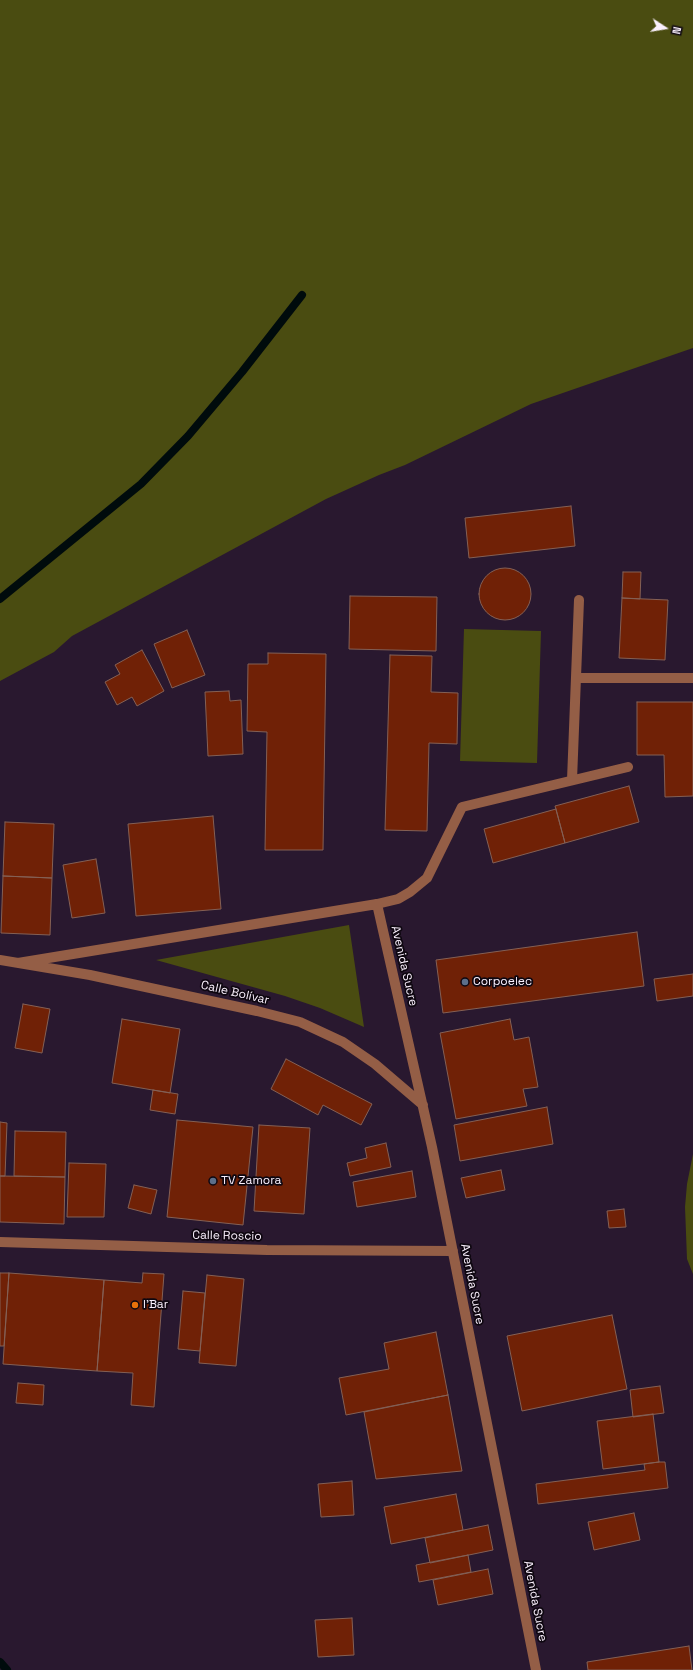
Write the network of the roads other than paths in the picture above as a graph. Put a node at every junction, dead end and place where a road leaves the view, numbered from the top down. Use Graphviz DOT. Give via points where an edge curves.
graph roads {
  1 [pos="579,600"];
  2 [pos="576,678"];
  3 [pos="693,678"];
  4 [pos="628,767"];
  5 [pos="572,780"];
  6 [pos="377,904"];
  7 [pos="0,960"];
  8 [pos="18,963"];
  9 [pos="423,1105"];
  10 [pos="0,1242"];
  11 [pos="453,1251"];
  12 [pos="536,1670"];
  1 -- 2 [label="street"];
  2 -- 3 [label="street"];
  2 -- 5 [label="street"];
  4 -- 5 [label="street, Calle Bolívar"];
  5 -- 6 [label="street, Calle Bolívar" via="462,807 427,878 398,899"];
  6 -- 8 [label="street, Calle Bolívar"];
  6 -- 9 [label="street, Avenida Sucre"];
  7 -- 8 [label="street, Calle Bolívar"];
  8 -- 9 [label="street, Calle Bolívar" via="90,975 300,1022 343,1042 375,1064"];
  9 -- 11 [label="street, Avenida Sucre"];
  10 -- 11 [label="street, Calle Roscio" via="259,1250"];
  11 -- 12 [label="street, Avenida Sucre"];
}
